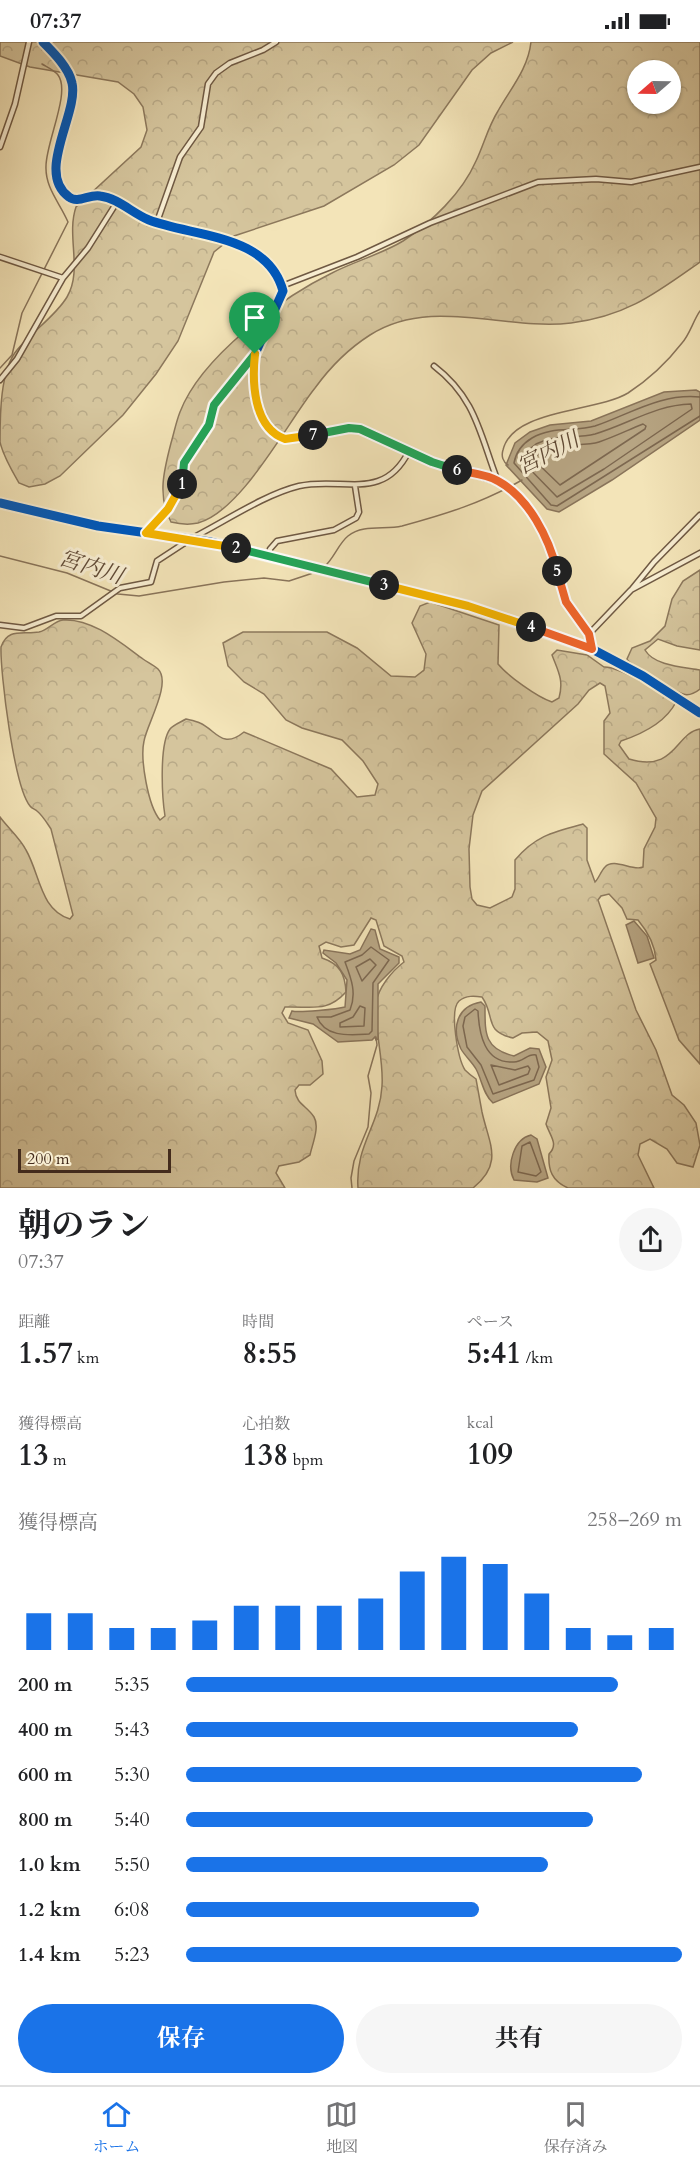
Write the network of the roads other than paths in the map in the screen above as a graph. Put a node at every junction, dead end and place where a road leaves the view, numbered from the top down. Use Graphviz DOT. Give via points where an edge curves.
graph roads {
  1 [pos="29,42"];
  2 [pos="43,42"];
  3 [pos="276,42"];
  4 [pos="0,147"];
  5 [pos="700,168"];
  6 [pos="117,202"];
  7 [pos="157,222"];
  8 [pos="0,257"];
  9 [pos="63,278"];
  10 [pos="282,286"];
  11 [pos="255,354"];
  12 [pos="434,366"];
  13 [pos="0,380"];
  14 [pos="409,451"];
  15 [pos="497,480"];
  16 [pos="355,486"];
  17 [pos="0,503"];
  18 [pos="700,515"];
  19 [pos="146,533"];
  20 [pos="700,553"];
  21 [pos="270,556"];
  22 [pos="631,590"];
  23 [pos="0,624"];
  24 [pos="589,634"];
  25 [pos="592,649"];
  26 [pos="700,713"];
  1 -- 4 [label="street" via="15,104"];
  2 -- 6 [label="street" via="72,82 73,93 57,156 58,181 63,191 76,200 101,196"];
  3 -- 7 [label="street" via="230,63 208,84 201,127 180,157"];
  5 -- 10 [label="street" via="631,182 538,182"];
  6 -- 7 [label="street"];
  6 -- 9 [label="street" via="88,248"];
  7 -- 10 [label="street" via="230,240 269,265"];
  8 -- 9 [label="street"];
  9 -- 13 [label="street" via="17,359"];
  10 -- 11 [label="street"];
  11 -- 14 [label="street" via="254,387 263,421 279,437 299,439 336,429 360,429"];
  11 -- 19 [label="street" via="214,405 209,425 184,463 182,484 168,509"];
  12 -- 15 [label="street" via="473,412"];
  14 -- 15 [label="street" via="452,469"];
  14 -- 16 [label="street" via="391,476"];
  15 -- 24 [label="street" via="523,504 544,532 566,602"];
  16 -- 21 [label="street" via="359,512 356,518 334,530 277,541 272,544"];
  16 -- 23 [label="street, bridge" via="299,486 196,536 157,561 152,582 120,588 81,616 56,616 24,628"];
  17 -- 19 [label="street"];
  18 -- 22 [label="street"];
  19 -- 21 [label="street" via="211,542"];
  20 -- 22 [label="street"];
  21 -- 25 [label="street" via="468,606"];
  22 -- 24 [label="street"];
  24 -- 25 [label="street"];
  25 -- 26 [label="street"];
}
